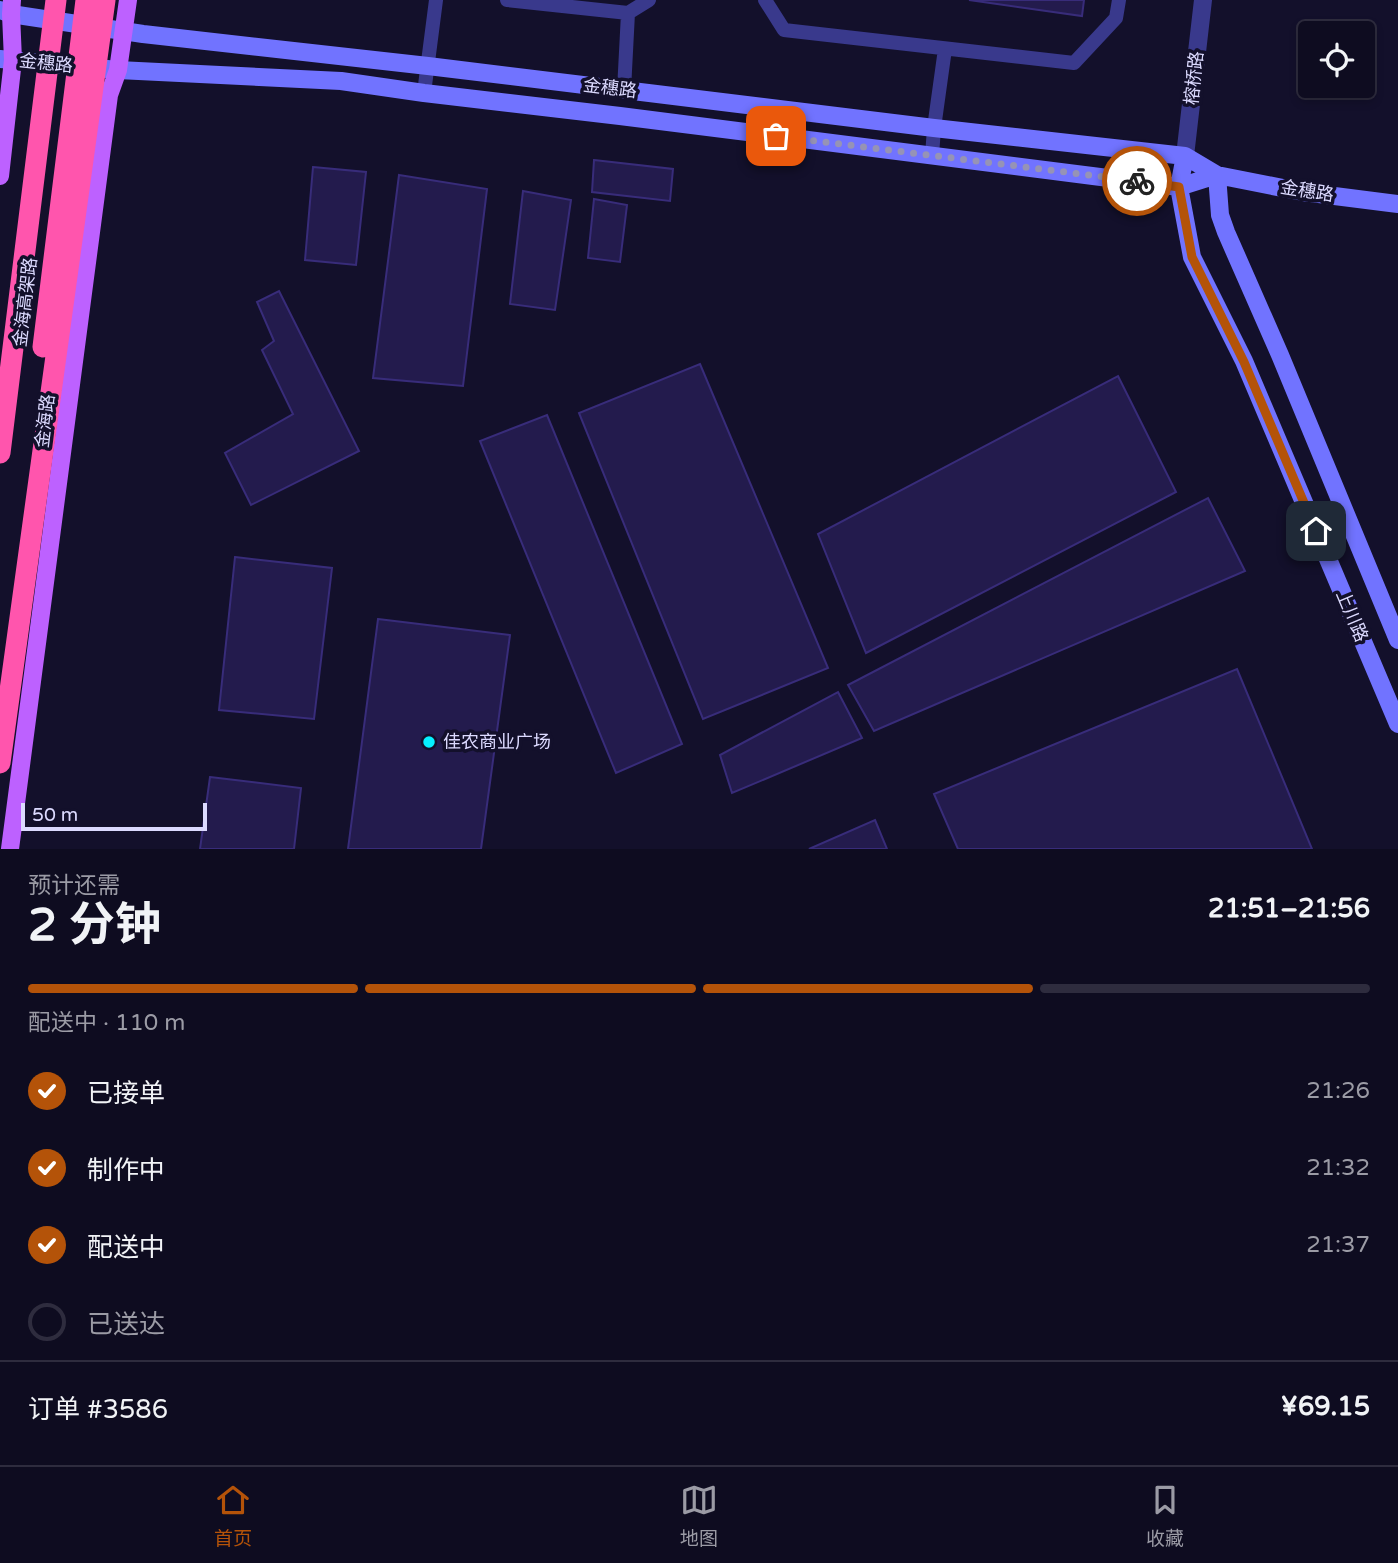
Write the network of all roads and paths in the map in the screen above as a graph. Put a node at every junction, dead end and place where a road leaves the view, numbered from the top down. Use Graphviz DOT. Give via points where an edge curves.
graph roads {
  1 [pos="56,0"];
  2 [pos="86,0"];
  3 [pos="105,0"];
  4 [pos="128,0"];
  5 [pos="436,0"];
  6 [pos="507,0"];
  7 [pos="649,0"];
  8 [pos="765,0"];
  9 [pos="1119,0"];
  10 [pos="1203,0"];
  11 [pos="8,8"];
  12 [pos="628,13"];
  13 [pos="124,30"];
  14 [pos="945,49"];
  15 [pos="6,59"];
  16 [pos="428,66"];
  17 [pos="118,70"];
  18 [pos="624,90"];
  19 [pos="424,93"];
  20 [pos="934,128"];
  21 [pos="932,156"];
  22 [pos="1185,156"];
  23 [pos="1217,175"];
  24 [pos="0,176"];
  25 [pos="1179,187"];
  26 [pos="1398,204"];
  27 [pos="0,453"];
  28 [pos="1398,640"];
  29 [pos="0,693"];
  30 [pos="1398,724"];
  31 [pos="0,763"];
  32 [pos="10,849"];
  1 -- 27 [label="highway, 金海高架路, bridge"];
  2 -- 29 [label="highway, 金海高架路, bridge"];
  3 -- 31 [label="highway, bridge"];
  4 -- 13 [label="main road, 金海路"];
  5 -- 16 [label="lane"];
  6 -- 12 [label="lane"];
  7 -- 12 [label="lane"];
  8 -- 14 [label="lane" via="784,30"];
  9 -- 14 [label="lane" via="1116,18 1074,63"];
  10 -- 22 [label="street, 榕桥路"];
  11 -- 13 [label="street, 金穗路"];
  11 -- 15 [label="main road"];
  12 -- 18 [label="lane"];
  13 -- 16 [label="street, 金穗路"];
  13 -- 17 [label="main road, 金海路"];
  14 -- 20 [label="lane"];
  15 -- 17 [label="street, 金穗路"];
  15 -- 24 [label="main road"];
  16 -- 18 [label="street, 金穗路"];
  16 -- 19 [label="lane"];
  17 -- 19 [label="street, 金穗路" via="341,81"];
  17 -- 32 [label="main road, 金海路" via="109,95"];
  18 -- 20 [label="street, 金穗路"];
  19 -- 21 [label="street, 金穗路"];
  20 -- 21 [label="lane"];
  20 -- 22 [label="street, 金穗路"];
  21 -- 25 [label="street, 金穗路"];
  22 -- 23 [label="street, 金穗路"];
  22 -- 25 [label="street, 上川路"];
  23 -- 25 [label="street, 金穗路"];
  23 -- 26 [label="street, 金穗路"];
  23 -- 28 [label="street, 上川路" via="1226,232"];
  25 -- 30 [label="street, 上川路" via="1192,257 1244,362"];
}
